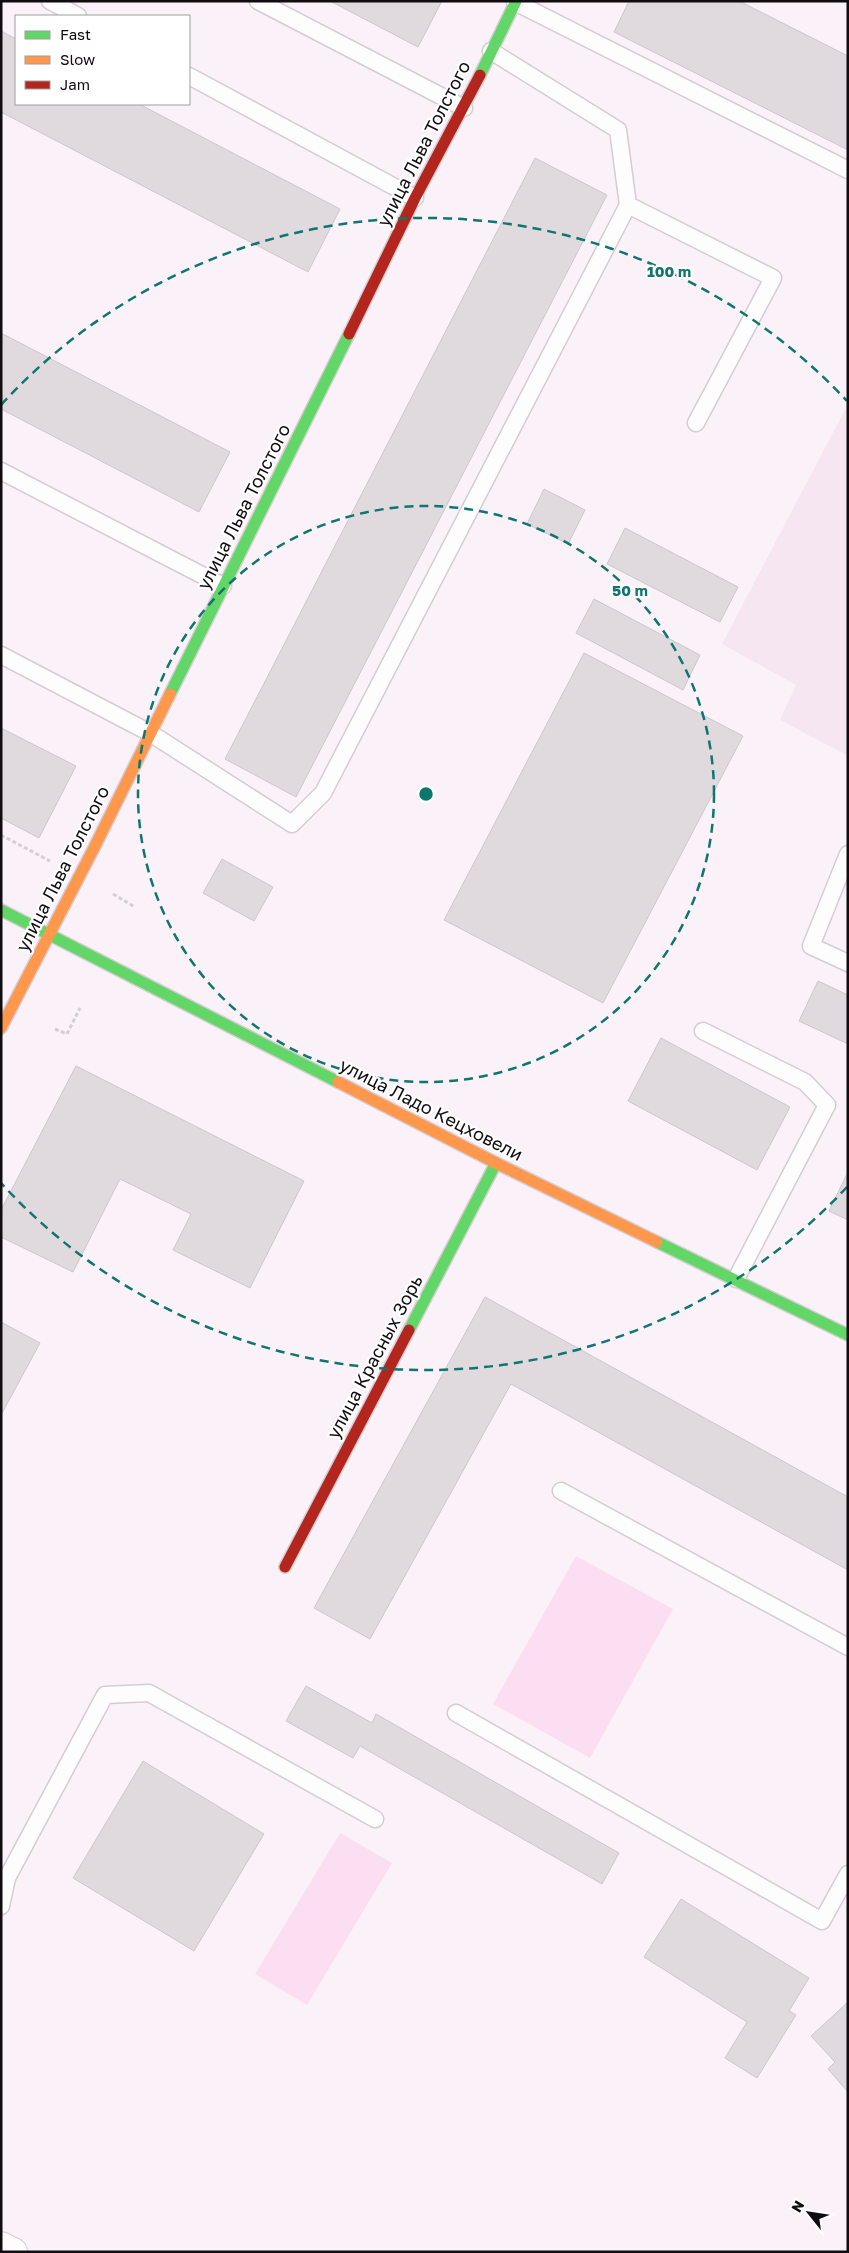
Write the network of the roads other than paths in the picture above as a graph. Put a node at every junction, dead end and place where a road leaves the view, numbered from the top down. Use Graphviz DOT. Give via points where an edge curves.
graph roads {
  1 [pos="50,1"];
  2 [pos="258,1"];
  3 [pos="515,2"];
  4 [pos="76,15"];
  5 [pos="491,51"];
  6 [pos="190,77"];
  7 [pos="464,108"];
  8 [pos="848,170"];
  9 [pos="415,198"];
  10 [pos="628,205"];
  11 [pos="696,423"];
  12 [pos="1,471"];
  13 [pos="224,586"];
  14 [pos="1,655"];
  15 [pos="150,733"];
  16 [pos="848,854"];
  17 [pos="1,910"];
  18 [pos="49,936"];
  19 [pos="848,963"];
  20 [pos="1,1028"];
  21 [pos="703,1031"];
  22 [pos="496,1163"];
  23 [pos="736,1279"];
  24 [pos="848,1335"];
  25 [pos="561,1491"];
  26 [pos="285,1567"];
  27 [pos="848,1647"];
  28 [pos="456,1714"];
  29 [pos="375,1819"];
  30 [pos="848,1874"];
  31 [pos="1,1906"];
  32 [pos="1,2246"];
  33 [pos="14,2252"];
  1 -- 4 [label="lane"];
  2 -- 7 [label="lane"];
  3 -- 5 [label="street, улица Льва Толстого"];
  3 -- 8 [label="lane"];
  5 -- 7 [label="street, улица Льва Толстого"];
  5 -- 10 [label="lane" via="618,130"];
  6 -- 9 [label="lane"];
  7 -- 9 [label="street, улица Льва Толстого"];
  9 -- 13 [label="street, улица Льва Толстого"];
  10 -- 11 [label="lane" via="773,278"];
  10 -- 15 [label="lane" via="323,793 292,824"];
  12 -- 13 [label="lane"];
  13 -- 15 [label="street, улица Льва Толстого"];
  14 -- 15 [label="lane"];
  15 -- 18 [label="street, улица Льва Толстого"];
  16 -- 19 [label="lane" via="811,946"];
  17 -- 18 [label="street, улица Ладо Кецховели"];
  18 -- 20 [label="street, улица Льва Толстого"];
  18 -- 22 [label="street, улица Ладо Кецховели"];
  21 -- 23 [label="lane" via="805,1082 827,1105"];
  22 -- 23 [label="street, улица Ладо Кецховели"];
  22 -- 26 [label="street, улица Красных Зорь"];
  23 -- 24 [label="street, улица Ладо Кецховели"];
  25 -- 27 [label="lane"];
  28 -- 30 [label="lane" via="822,1920"];
  29 -- 31 [label="lane" via="149,1693 104,1695 7,1878"];
  32 -- 33 [label="street"];
}
